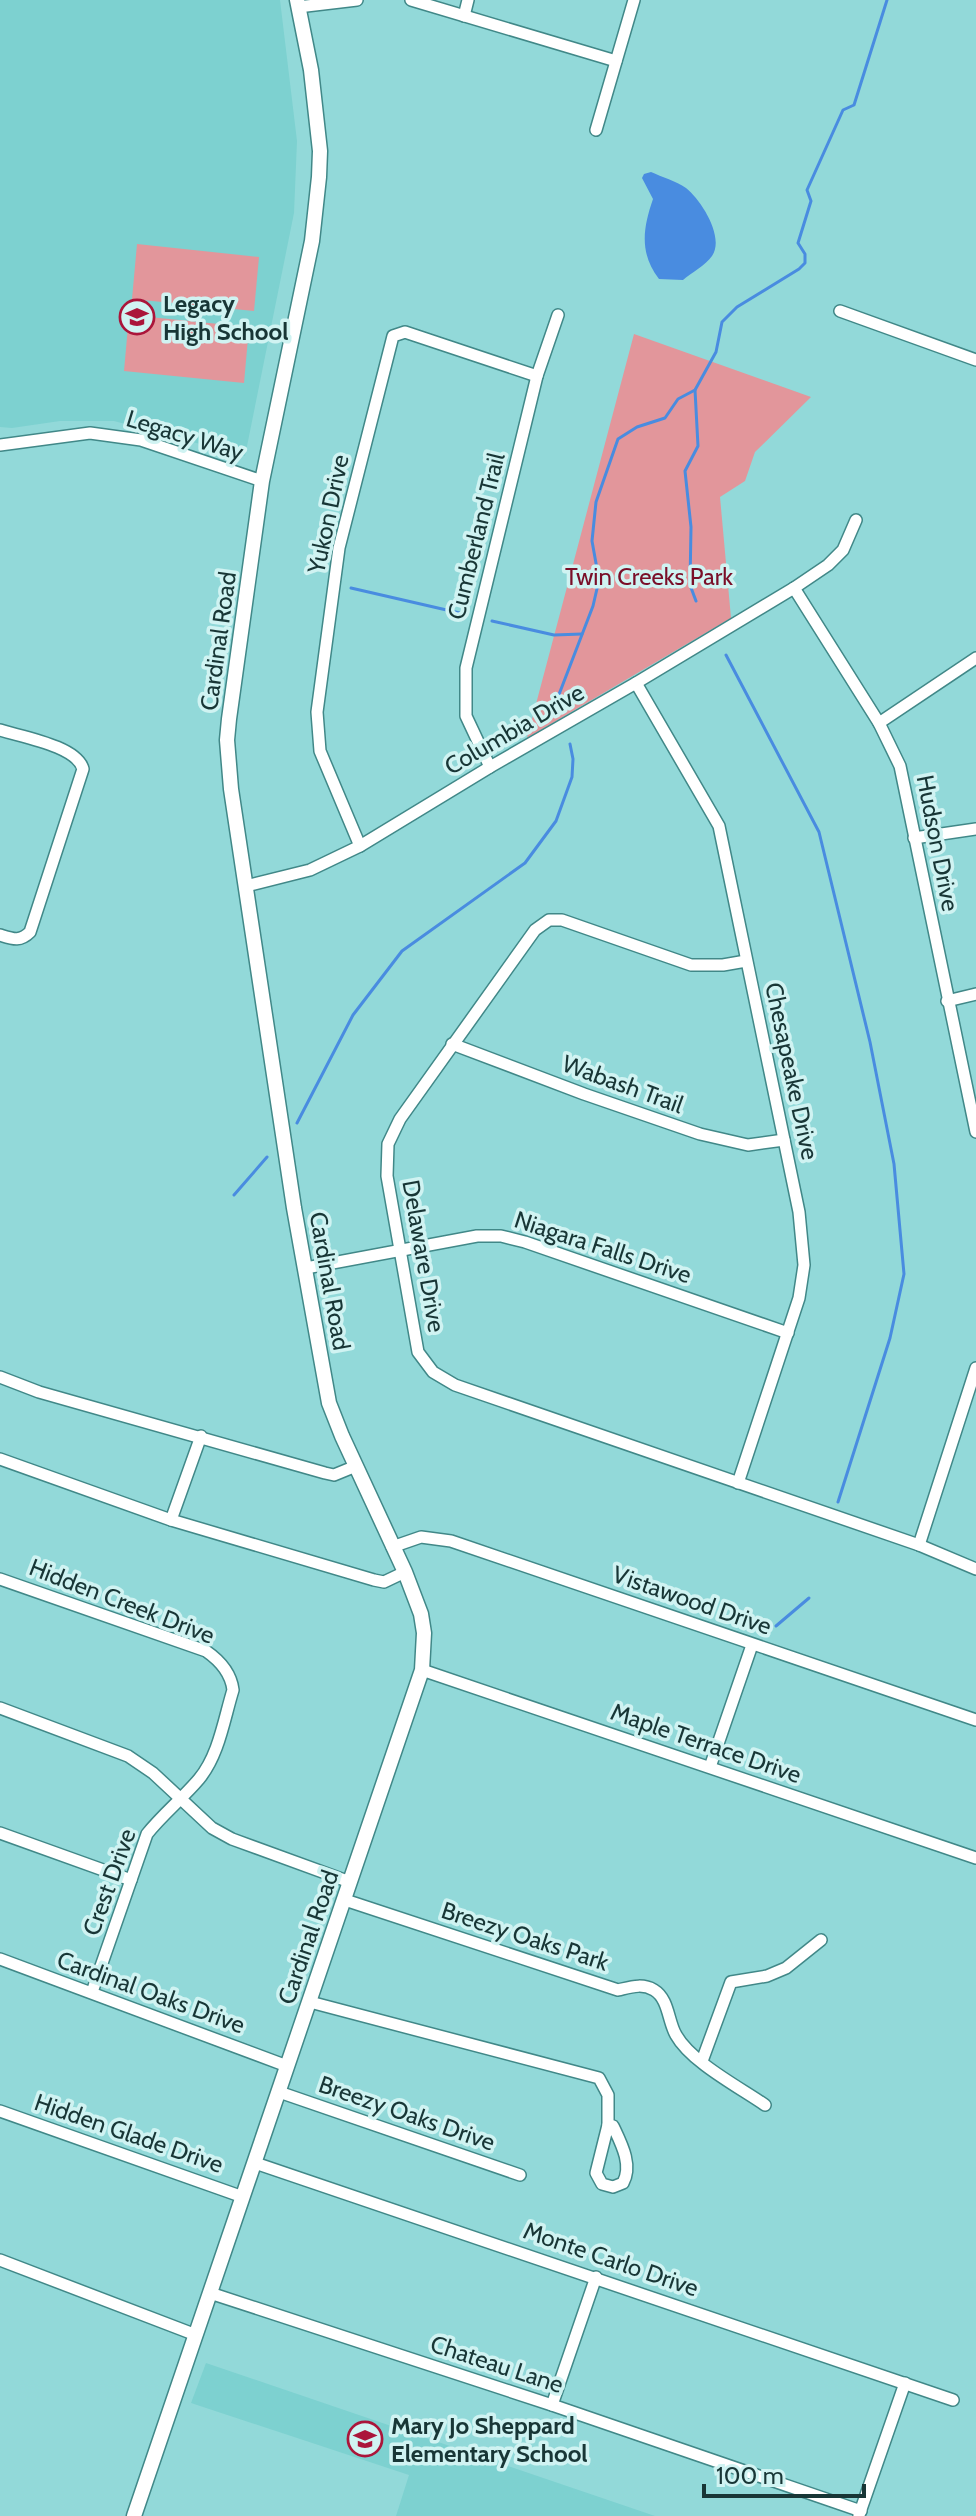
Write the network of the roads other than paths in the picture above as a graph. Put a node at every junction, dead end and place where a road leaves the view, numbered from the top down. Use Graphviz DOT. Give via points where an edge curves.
graph roads {
  1 [pos="357,0"];
  2 [pos="411,0"];
  3 [pos="468,0"];
  4 [pos="634,0"];
  5 [pos="298,4"];
  6 [pos="464,16"];
  7 [pos="616,61"];
  8 [pos="596,130"];
  9 [pos="840,311"];
  10 [pos="558,315"];
  11 [pos="976,360"];
  12 [pos="537,376"];
  13 [pos="0,445"];
  14 [pos="262,481"];
  15 [pos="856,520"];
  16 [pos="794,588"];
  17 [pos="976,658"];
  18 [pos="636,683"];
  19 [pos="879,723"];
  20 [pos="0,730"];
  21 [pos="490,767"];
  22 [pos="976,829"];
  23 [pos="914,838"];
  24 [pos="360,846"];
  25 [pos="246,886"];
  26 [pos="0,935"];
  27 [pos="746,961"];
  28 [pos="976,994"];
  29 [pos="947,1001"];
  30 [pos="452,1044"];
  31 [pos="976,1132"];
  32 [pos="784,1140"];
  33 [pos="399,1252"];
  34 [pos="306,1268"];
  35 [pos="788,1333"];
  36 [pos="976,1368"];
  37 [pos="0,1377"];
  38 [pos="201,1436"];
  39 [pos="0,1459"];
  40 [pos="356,1466"];
  41 [pos="738,1483"];
  42 [pos="171,1520"];
  43 [pos="919,1545"];
  44 [pos="392,1547"];
  45 [pos="976,1569"];
  46 [pos="405,1572"];
  47 [pos="0,1579"];
  48 [pos="752,1645"];
  49 [pos="225,1669"];
  50 [pos="422,1670"];
  51 [pos="0,1708"];
  52 [pos="976,1720"];
  53 [pos="710,1767"];
  54 [pos="180,1798"];
  55 [pos="0,1833"];
  56 [pos="976,1858"];
  57 [pos="131,1880"];
  58 [pos="350,1882"];
  59 [pos="345,1900"];
  60 [pos="821,1940"];
  61 [pos="0,1959"];
  62 [pos="92,1992"];
  63 [pos="310,2002"];
  64 [pos="702,2061"];
  65 [pos="287,2066"];
  66 [pos="279,2092"];
  67 [pos="765,2105"];
  68 [pos="0,2111"];
  69 [pos="608,2125"];
  70 [pos="255,2163"];
  71 [pos="520,2175"];
  72 [pos="243,2197"];
  73 [pos="0,2260"];
  74 [pos="596,2277"];
  75 [pos="210,2293"];
  76 [pos="196,2335"];
  77 [pos="905,2383"];
  78 [pos="953,2400"];
  79 [pos="552,2405"];
  80 [pos="860,2514"];
  81 [pos="134,2516"];
  1 -- 5 [label="street"];
  2 -- 6 [label="street"];
  3 -- 6 [label="street"];
  4 -- 7 [label="street"];
  5 -- 14 [label="street, Cardinal Road" via="311,70 319,177 312,241"];
  6 -- 7 [label="street"];
  7 -- 8 [label="street"];
  9 -- 11 [label="street"];
  10 -- 12 [label="street, Cumberland Trail"];
  12 -- 21 [label="street, Cumberland Trail" via="466,668 466,716"];
  12 -- 24 [label="street, Yukon Drive" via="405,332 393,336 339,548 317,712 320,751"];
  13 -- 14 [label="street, Legacy Way" via="90,433 141,440"];
  14 -- 25 [label="street, Cardinal Road" via="227,740"];
  15 -- 16 [label="street, Columbia Drive" via="843,550"];
  16 -- 18 [label="street, Columbia Drive"];
  16 -- 19 [label="street, Hudson Drive"];
  17 -- 19 [label="street"];
  18 -- 21 [label="street, Columbia Drive"];
  18 -- 27 [label="street, Chesapeake Drive" via="719,826"];
  19 -- 23 [label="street, Hudson Drive" via="900,766"];
  20 -- 26 [label="street" via="68,751 81,761 82,777 34,921 23,939"];
  21 -- 24 [label="street, Columbia Drive"];
  22 -- 23 [label="street"];
  23 -- 29 [label="street, Hudson Drive"];
  24 -- 25 [label="street, Columbia Drive" via="310,870"];
  25 -- 34 [label="street, Cardinal Road"];
  27 -- 30 [label="street, Delaware Drive" via="691,965 549,920 535,930"];
  27 -- 32 [label="street, Chesapeake Drive"];
  28 -- 29 [label="street"];
  29 -- 31 [label="street, Hudson Drive"];
  30 -- 32 [label="street, Wabash Trail" via="713,1138 748,1145"];
  30 -- 33 [label="street, Delaware Drive" via="388,1144 387,1176"];
  32 -- 35 [label="street, Chesapeake Drive" via="804,1265"];
  33 -- 34 [label="street, Niagara Falls Drive"];
  33 -- 35 [label="street, Niagara Falls Drive" via="501,1236"];
  33 -- 41 [label="street, Delaware Drive" via="418,1352 444,1379"];
  34 -- 40 [label="street, Cardinal Road" via="329,1403"];
  35 -- 41 [label="street, Chesapeake Drive"];
  36 -- 43 [label="street"];
  37 -- 38 [label="street"];
  38 -- 40 [label="street" via="334,1475"];
  38 -- 42 [label="street"];
  39 -- 42 [label="street"];
  40 -- 44 [label="street, Cardinal Road"];
  41 -- 43 [label="street, Delaware Drive"];
  42 -- 46 [label="street" via="374,1580 384,1582"];
  43 -- 45 [label="street, Delaware Drive"];
  44 -- 46 [label="street, Cardinal Road"];
  44 -- 48 [label="street, Vistawood Drive" via="421,1537 451,1541"];
  46 -- 50 [label="street, Cardinal Road" via="421,1614"];
  47 -- 49 [label="street, Hidden Creek Drive" via="206,1651"];
  48 -- 52 [label="street, Vistawood Drive"];
  48 -- 53 [label="street"];
  49 -- 54 [label="street, Crest Drive" via="233,1690 213,1753 199,1779"];
  50 -- 53 [label="street, Maple Terrace Drive"];
  50 -- 58 [label="street, Cardinal Road"];
  51 -- 54 [label="street" via="128,1756"];
  53 -- 56 [label="street, Maple Terrace Drive"];
  54 -- 57 [label="street, Crest Drive" via="147,1834"];
  54 -- 58 [label="street" via="232,1839"];
  55 -- 57 [label="street"];
  57 -- 62 [label="street, Crest Drive"];
  58 -- 59 [label="street, Cardinal Road"];
  59 -- 63 [label="street, Cardinal Road"];
  59 -- 64 [label="street, Breezy Oaks Park" via="618,1990 637,1985 653,1990 665,2003 677,2038"];
  60 -- 64 [label="street" via="786,1968 731,1982"];
  61 -- 62 [label="street, Cardinal Oaks Drive"];
  62 -- 65 [label="street, Cardinal Oaks Drive"];
  63 -- 65 [label="street, Cardinal Road"];
  63 -- 69 [label="street" via="599,2078 608,2095"];
  64 -- 67 [label="street, Breezy Oaks Park"];
  65 -- 66 [label="street, Cardinal Road"];
  66 -- 70 [label="street, Cardinal Road"];
  66 -- 71 [label="street, Breezy Oaks Drive"];
  68 -- 72 [label="street, Hidden Glade Drive"];
  69 -- 69 [label="street" via="618,2136 627,2167 623,2183 613,2187 602,2184 596,2173"];
  70 -- 72 [label="street, Cardinal Road"];
  70 -- 74 [label="street, Monte Carlo Drive"];
  72 -- 75 [label="street, Cardinal Road"];
  73 -- 76 [label="street"];
  74 -- 77 [label="street, Monte Carlo Drive"];
  74 -- 79 [label="street"];
  75 -- 76 [label="street, Cardinal Road"];
  75 -- 79 [label="street, Chateau Lane"];
  76 -- 81 [label="street, Cardinal Road"];
  77 -- 78 [label="street, Monte Carlo Drive"];
  77 -- 80 [label="street"];
  79 -- 80 [label="street, Chateau Lane"];
}
